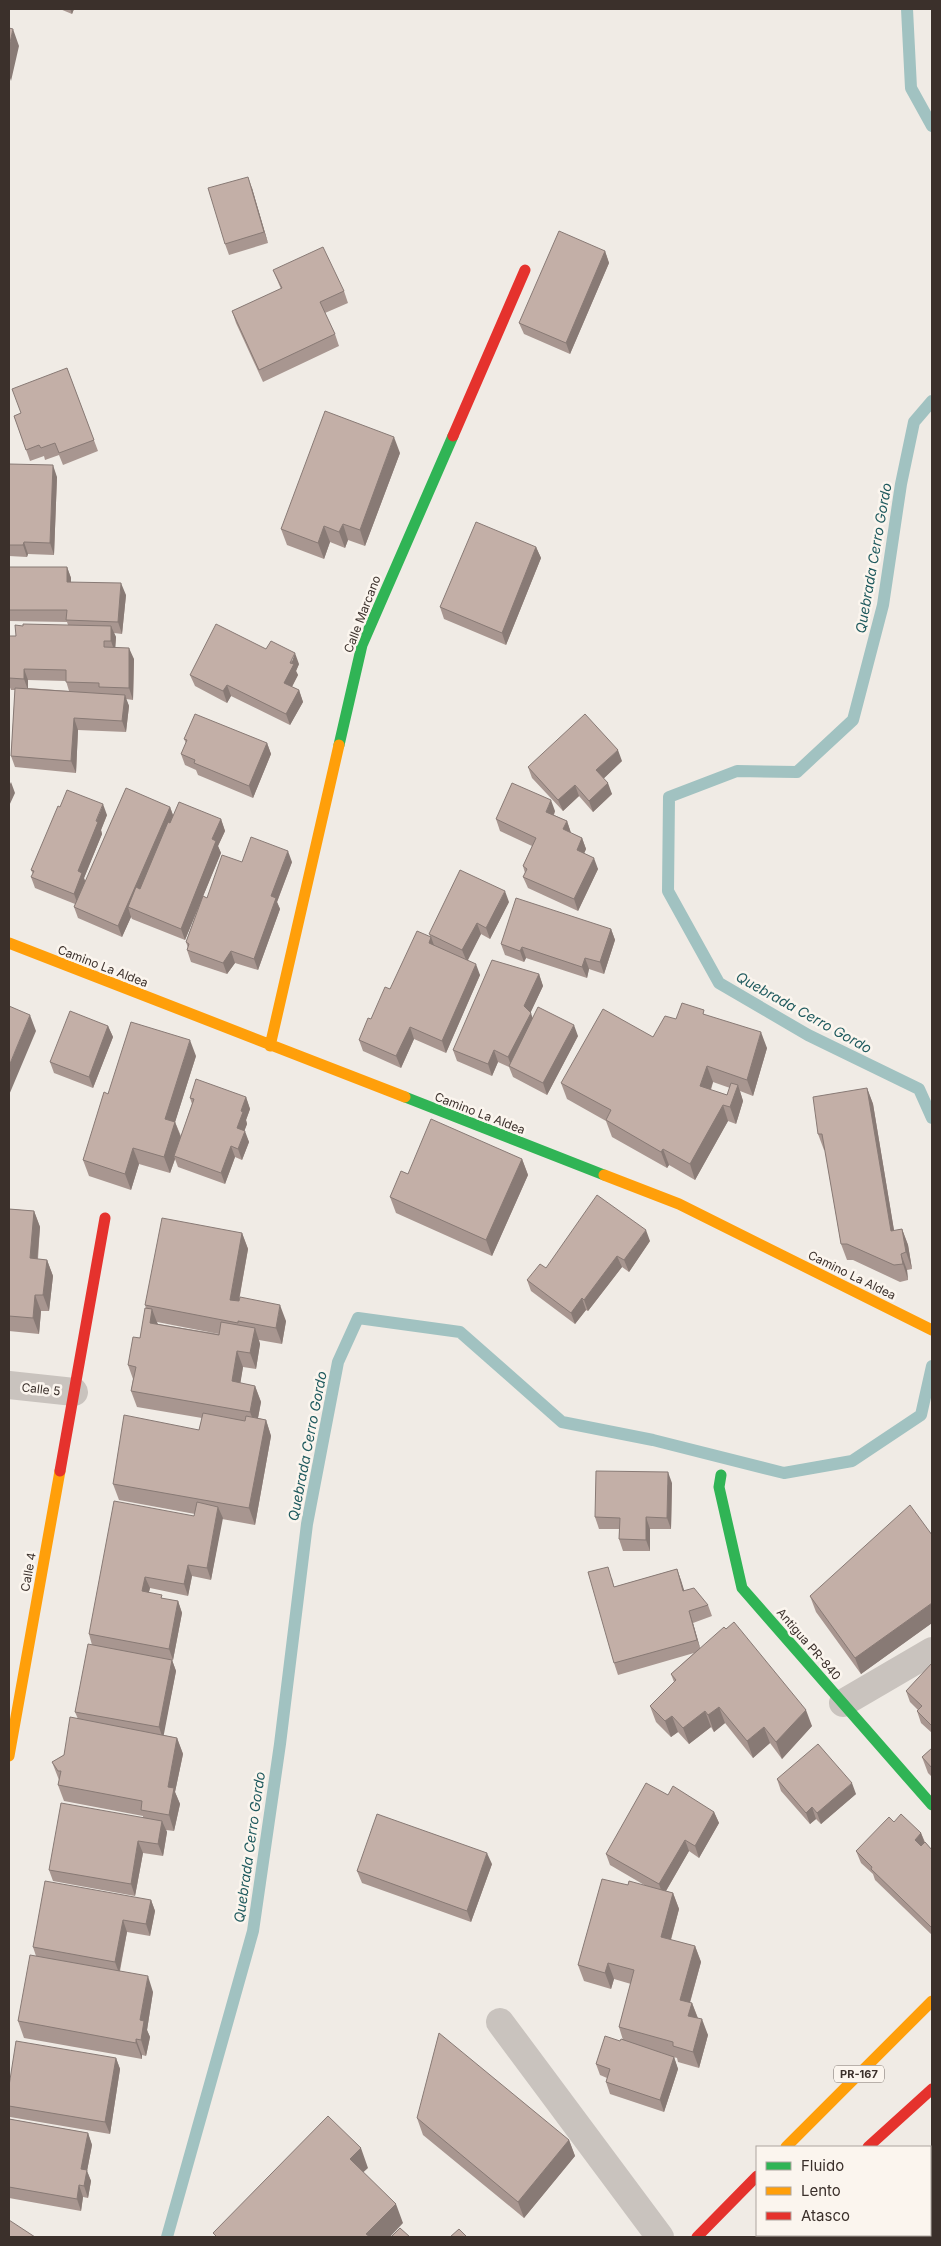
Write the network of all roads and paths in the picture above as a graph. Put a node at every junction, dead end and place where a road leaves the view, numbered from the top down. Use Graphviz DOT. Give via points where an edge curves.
graph roads {
  1 [pos="525,270"];
  2 [pos="9,943"];
  3 [pos="270,1046"];
  4 [pos="105,1218"];
  5 [pos="932,1330"];
  6 [pos="9,1385"];
  7 [pos="74,1392"];
  8 [pos="721,1475"];
  9 [pos="932,1651"];
  10 [pos="842,1703"];
  11 [pos="9,1756"];
  12 [pos="932,1805"];
  13 [pos="932,2001"];
  14 [pos="500,2022"];
  15 [pos="932,2089"];
  16 [pos="787,2146"];
  17 [pos="869,2146"];
  18 [pos="756,2177"];
  19 [pos="660,2237"];
  20 [pos="697,2237"];
  1 -- 3 [label="street, Calle Marcano" via="362,645"];
  2 -- 3 [label="street, Camino La Aldea"];
  3 -- 5 [label="street, Camino La Aldea" via="679,1204"];
  4 -- 7 [label="street, Calle 4"];
  6 -- 7 [label="street, Calle 5"];
  7 -- 11 [label="street, Calle 4"];
  8 -- 10 [label="street, Antigua PR-840" via="719,1487 742,1588"];
  9 -- 10 [label="street"];
  10 -- 12 [label="street, Antigua PR-840"];
  13 -- 16 [label="street, PR-167"];
  14 -- 19 [label="street"];
  15 -- 17 [label="street"];
  18 -- 20 [label="street"];
}
